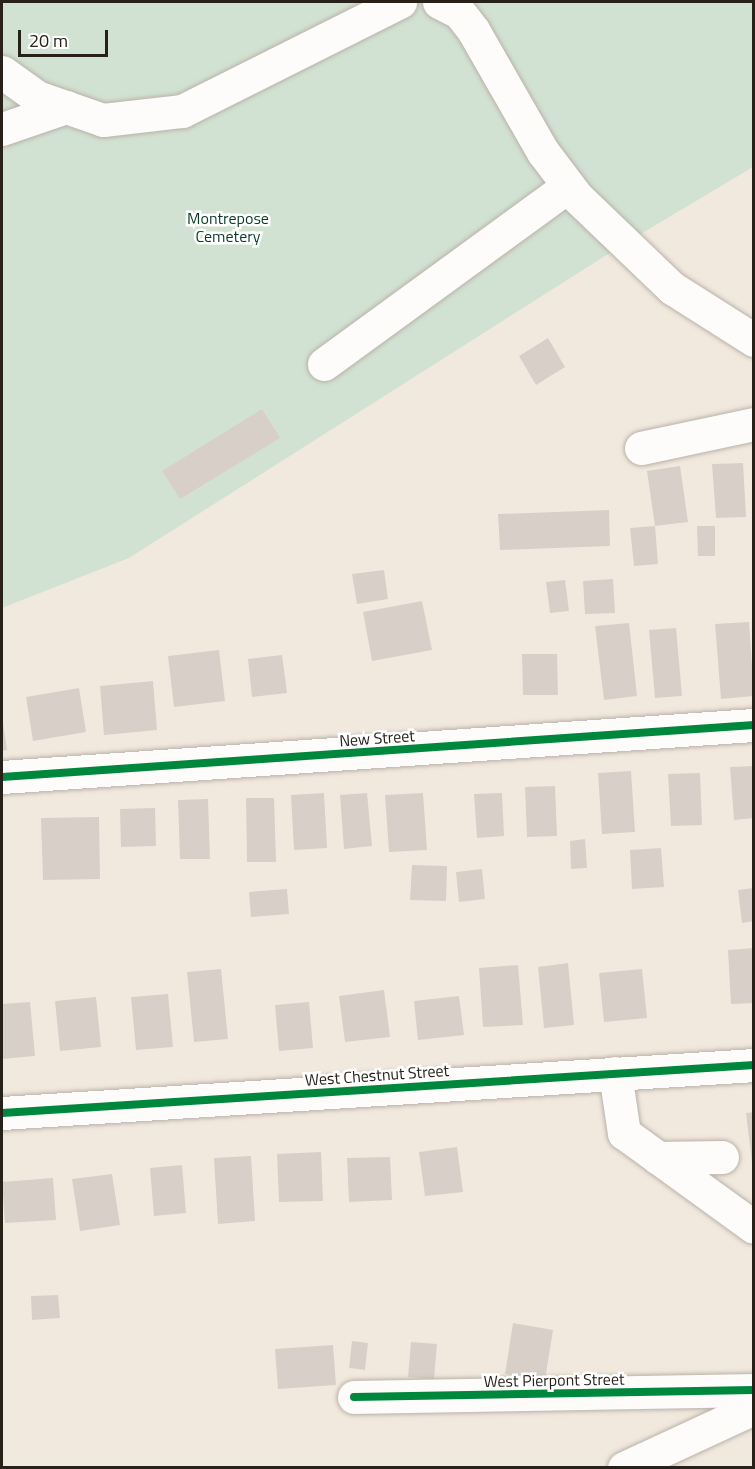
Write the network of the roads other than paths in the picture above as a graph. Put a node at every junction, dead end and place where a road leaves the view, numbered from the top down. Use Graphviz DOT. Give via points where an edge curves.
graph roads {
  1 [pos="400,2"];
  2 [pos="439,2"];
  3 [pos="475,16"];
  4 [pos="2,72"];
  5 [pos="66,107"];
  6 [pos="2,129"];
  7 [pos="568,186"];
  8 [pos="753,340"];
  9 [pos="324,364"];
  10 [pos="753,424"];
  11 [pos="641,447"];
  12 [pos="753,725"];
  13 [pos="2,777"];
  14 [pos="753,1065"];
  15 [pos="615,1073"];
  16 [pos="2,1113"];
  17 [pos="722,1157"];
  18 [pos="658,1158"];
  19 [pos="753,1227"];
  20 [pos="753,1390"];
  21 [pos="354,1397"];
  22 [pos="753,1408"];
  23 [pos="624,1467"];
  1 -- 5 [label="street" via="182,111 103,120"];
  2 -- 3 [label="street"];
  3 -- 7 [label="street" via="543,152"];
  4 -- 5 [label="street" via="37,97"];
  5 -- 6 [label="street"];
  7 -- 8 [label="street" via="672,288"];
  7 -- 9 [label="street"];
  10 -- 11 [label="street"];
  12 -- 13 [label="street, New Street"];
  14 -- 15 [label="street, West Chestnut Street"];
  15 -- 16 [label="street, West Chestnut Street"];
  15 -- 18 [label="street" via="624,1133"];
  17 -- 18 [label="street"];
  18 -- 19 [label="street"];
  20 -- 21 [label="street, West Pierpont Street"];
  22 -- 23 [label="street"];
}
